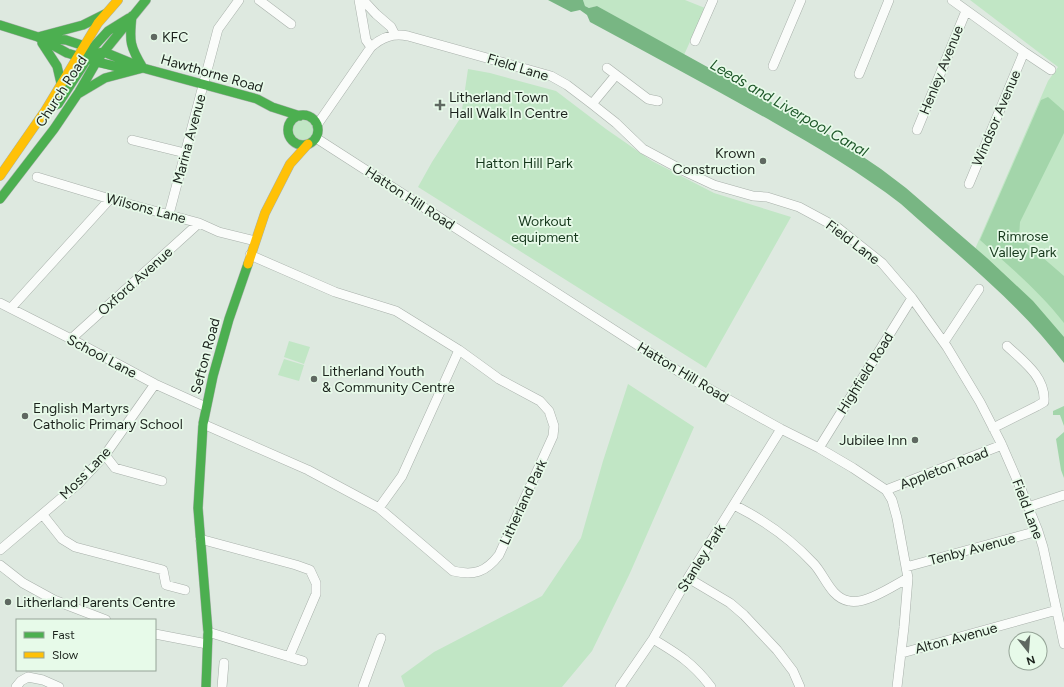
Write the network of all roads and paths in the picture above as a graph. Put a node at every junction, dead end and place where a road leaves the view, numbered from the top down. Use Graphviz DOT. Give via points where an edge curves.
graph roads {
  1 [pos="118,0"];
  2 [pos="146,0"];
  3 [pos="239,0"];
  4 [pos="259,0"];
  5 [pos="359,0"];
  6 [pos="363,0"];
  7 [pos="713,0"];
  8 [pos="801,0"];
  9 [pos="889,0"];
  10 [pos="952,0"];
  11 [pos="966,11"];
  12 [pos="105,14"];
  13 [pos="132,16"];
  14 [pos="291,24"];
  15 [pos="0,25"];
  16 [pos="395,35"];
  17 [pos="38,38"];
  18 [pos="695,41"];
  19 [pos="88,47"];
  20 [pos="371,47"];
  21 [pos="104,52"];
  22 [pos="1024,52"];
  23 [pos="77,56"];
  24 [pos="87,59"];
  25 [pos="97,62"];
  26 [pos="773,66"];
  27 [pos="143,68"];
  28 [pos="607,68"];
  29 [pos="1051,70"];
  30 [pos="859,74"];
  31 [pos="616,75"];
  32 [pos="61,83"];
  33 [pos="203,85"];
  34 [pos="76,95"];
  35 [pos="658,101"];
  36 [pos="592,104"];
  37 [pos="272,107"];
  38 [pos="45,111"];
  39 [pos="300,116"];
  40 [pos="317,125"];
  41 [pos="289,126"];
  42 [pos="916,130"];
  43 [pos="316,138"];
  44 [pos="132,140"];
  45 [pos="293,140"];
  46 [pos="308,144"];
  47 [pos="185,153"];
  48 [pos="290,164"];
  49 [pos="0,176"];
  50 [pos="37,177"];
  51 [pos="969,184"];
  52 [pos="0,199"];
  53 [pos="110,199"];
  54 [pos="169,214"];
  55 [pos="199,223"];
  56 [pos="255,242"];
  57 [pos="250,255"];
  58 [pos="979,289"];
  59 [pos="912,298"];
  60 [pos="0,303"];
  61 [pos="11,308"];
  62 [pos="71,339"];
  63 [pos="944,342"];
  64 [pos="1007,346"];
  65 [pos="459,350"];
  66 [pos="155,384"];
  67 [pos="206,407"];
  68 [pos="204,424"];
  69 [pos="993,428"];
  70 [pos="781,429"];
  71 [pos="1002,445"];
  72 [pos="819,448"];
  73 [pos="104,455"];
  74 [pos="162,481"];
  75 [pos="886,490"];
  76 [pos="1064,495"];
  77 [pos="734,505"];
  78 [pos="1028,507"];
  79 [pos="379,508"];
  80 [pos="43,515"];
  81 [pos="1038,531"];
  82 [pos="200,539"];
  83 [pos="0,550"];
  84 [pos="0,565"];
  85 [pos="906,567"];
  86 [pos="688,578"];
  87 [pos="908,578"];
  88 [pos="185,590"];
  89 [pos="1057,610"];
  90 [pos="103,619"];
  91 [pos="208,632"];
  92 [pos="156,634"];
  93 [pos="381,638"];
  94 [pos="653,639"];
  95 [pos="207,644"];
  96 [pos="1064,644"];
  97 [pos="902,653"];
  98 [pos="289,657"];
  99 [pos="303,661"];
  100 [pos="224,663"];
  101 [pos="207,684"];
  102 [pos="222,684"];
  103 [pos="16,687"];
  104 [pos="59,687"];
  105 [pos="363,687"];
  106 [pos="620,687"];
  107 [pos="711,687"];
  108 [pos="800,687"];
  109 [pos="897,687"];
  1 -- 12 [label="main road, Church Road"];
  2 -- 13 [label="main road, Church Road"];
  3 -- 33 [label="street, Marina Avenue" via="218,29"];
  4 -- 14 [label="street"];
  5 -- 20 [label="street" via="366,40"];
  6 -- 16 [label="street" via="391,27"];
  7 -- 18 [label="street"];
  8 -- 26 [label="street"];
  9 -- 30 [label="street"];
  10 -- 11 [label="street"];
  11 -- 22 [label="street"];
  11 -- 42 [label="street, Henley Avenue"];
  12 -- 17 [label="main road" via="79,27"];
  12 -- 19 [label="main road, Church Road" via="98,23"];
  13 -- 19 [label="main road"];
  13 -- 21 [label="main road, Church Road"];
  13 -- 27 [label="main road" via="130,45"];
  15 -- 17 [label="main road, Hawthorne Road"];
  16 -- 20 [label="street"];
  16 -- 36 [label="street, Field Lane" via="417,38 551,76"];
  17 -- 19 [label="main road, Hawthorne Road" via="66,40"];
  17 -- 23 [label="main road, Hawthorne Road"];
  17 -- 32 [label="main road" via="58,65"];
  19 -- 21 [label="main road, Hawthorne Road"];
  19 -- 23 [label="main road, Church Road"];
  20 -- 40 [label="street"];
  21 -- 24 [label="main road"];
  21 -- 25 [label="main road, Church Road"];
  21 -- 27 [label="main road, Hawthorne Road"];
  22 -- 29 [label="street"];
  22 -- 51 [label="street, Windsor Avenue"];
  23 -- 24 [label="main road, Hawthorne Road"];
  23 -- 32 [label="main road, Church Road"];
  24 -- 25 [label="main road, Hawthorne Road"];
  24 -- 38 [label="main road" via="58,104"];
  25 -- 27 [label="main road, Hawthorne Road" via="118,67"];
  25 -- 34 [label="main road, Church Road"];
  27 -- 33 [label="main road, Hawthorne Road"];
  27 -- 34 [label="main road" via="105,78"];
  28 -- 31 [label="street"];
  31 -- 35 [label="street" via="648,99"];
  31 -- 36 [label="street"];
  32 -- 38 [label="main road, Church Road"];
  33 -- 37 [label="main road, Hawthorne Road" via="257,99"];
  33 -- 47 [label="street, Marina Avenue"];
  34 -- 52 [label="main road, Church Road" via="36,154"];
  36 -- 59 [label="street, Field Lane" via="643,149 682,170 714,185 799,207 838,228 882,263"];
  37 -- 39 [label="main road, Hawthorne Road"];
  37 -- 41 [label="main road, Hawthorne Road"];
  38 -- 49 [label="main road, Church Road"];
  39 -- 40 [label="main road" via="312,118"];
  39 -- 41 [label="main road"];
  40 -- 43 [label="main road"];
  41 -- 45 [label="main road" via="289,134"];
  43 -- 46 [label="main road"];
  43 -- 70 [label="street, Hatton Hill Road" via="681,373"];
  44 -- 47 [label="street"];
  45 -- 46 [label="main road" via="300,144"];
  45 -- 48 [label="main road"];
  46 -- 48 [label="main road"];
  47 -- 54 [label="street, Marina Avenue"];
  48 -- 56 [label="main road, Sefton Road" via="265,213"];
  50 -- 53 [label="street, Wilsons Lane"];
  53 -- 54 [label="street, Wilsons Lane"];
  53 -- 61 [label="street"];
  54 -- 55 [label="street, Wilsons Lane"];
  55 -- 56 [label="street, Wilsons Lane" via="219,232"];
  55 -- 62 [label="street, Oxford Avenue"];
  56 -- 57 [label="main road, Sefton Road"];
  57 -- 65 [label="street, Litherland Park" via="334,292 396,311"];
  57 -- 67 [label="main road, Sefton Road" via="229,319"];
  58 -- 63 [label="street"];
  59 -- 63 [label="street, Field Lane"];
  59 -- 72 [label="street, Highfield Road"];
  60 -- 61 [label="street, School Lane"];
  61 -- 62 [label="street, School Lane"];
  62 -- 66 [label="street, School Lane"];
  63 -- 69 [label="street, Field Lane"];
  64 -- 69 [label="street" via="1033,371 1042,384 1044,402"];
  65 -- 79 [label="street" via="402,476"];
  65 -- 79 [label="street, Litherland Park" via="499,379 540,401 549,411 554,426 553,436 499,555 491,565 480,571 466,574 453,571"];
  66 -- 67 [label="street, School Lane"];
  66 -- 73 [label="street, Moss Lane"];
  67 -- 68 [label="main road, Sefton Road"];
  68 -- 79 [label="street, Litherland Park" via="308,470"];
  68 -- 82 [label="main road, Sefton Road" via="198,508"];
  69 -- 71 [label="street, Field Lane"];
  70 -- 72 [label="street, Hatton Hill Road"];
  70 -- 77 [label="street, Stanley Park"];
  71 -- 75 [label="street, Appleton Road"];
  71 -- 78 [label="street, Field Lane"];
  72 -- 75 [label="street, Hatton Hill Road"];
  73 -- 74 [label="street" via="115,468"];
  73 -- 80 [label="street, Moss Lane" via="78,484"];
  75 -- 85 [label="street" via="897,518"];
  76 -- 78 [label="street"];
  77 -- 86 [label="street, Stanley Park"];
  77 -- 87 [label="street" via="755,516 798,547 843,600 850,602 867,599"];
  78 -- 81 [label="street, Field Lane"];
  80 -- 83 [label="street, Moss Lane"];
  80 -- 88 [label="street" via="62,539 75,547 163,570 166,585"];
  81 -- 85 [label="street, Tenby Avenue"];
  81 -- 89 [label="street, Field Lane"];
  82 -- 91 [label="main road, Sefton Road"];
  82 -- 98 [label="street" via="310,570 316,583 316,594"];
  84 -- 90 [label="street" via="23,583 54,600"];
  85 -- 87 [label="street"];
  86 -- 94 [label="street, Stanley Park"];
  86 -- 108 [label="street" via="730,603 744,615 777,650 793,671"];
  87 -- 97 [label="street"];
  89 -- 96 [label="street, Field Lane"];
  89 -- 97 [label="street, Alton Avenue"];
  91 -- 95 [label="main road, Sefton Road"];
  91 -- 98 [label="street"];
  92 -- 95 [label="street"];
  93 -- 105 [label="street"];
  94 -- 106 [label="street, Stanley Park"];
  94 -- 107 [label="street" via="683,657 702,674"];
  95 -- 101 [label="main road, Sefton Road"];
  97 -- 109 [label="street"];
  98 -- 99 [label="street"];
  100 -- 102 [label="street"];
  101 -- 102 [label="street"];
  103 -- 104 [label="street" via="28,676"];
}
